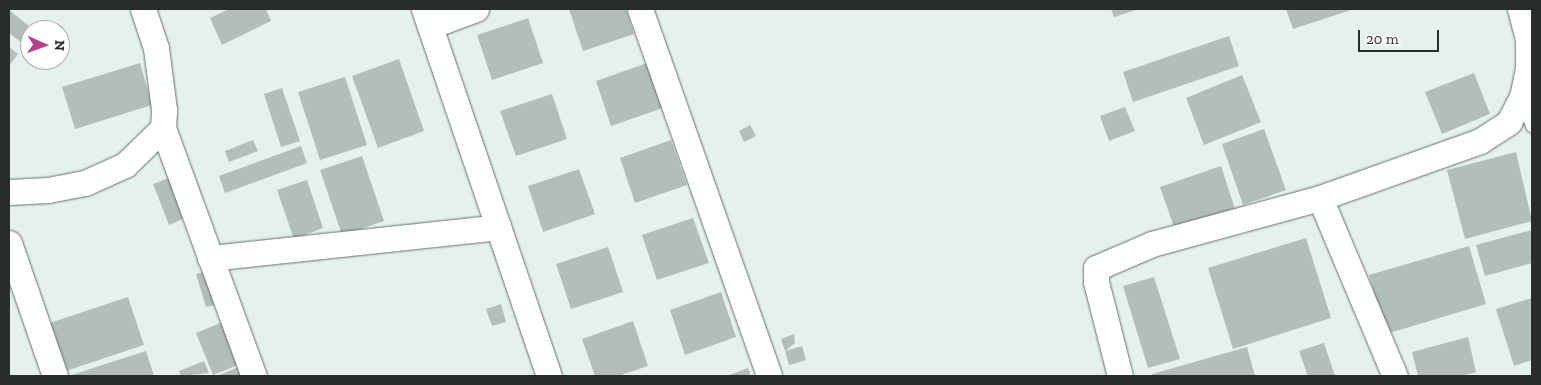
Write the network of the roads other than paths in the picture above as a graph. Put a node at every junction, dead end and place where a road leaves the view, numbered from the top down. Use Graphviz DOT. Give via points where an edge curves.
graph roads {
  1 [pos="143,9"];
  2 [pos="476,9"];
  3 [pos="640,9"];
  4 [pos="1520,9"];
  5 [pos="427,18"];
  6 [pos="1522,97"];
  7 [pos="1532,126"];
  8 [pos="163,128"];
  9 [pos="9,192"];
  10 [pos="1320,198"];
  11 [pos="498,227"];
  12 [pos="9,243"];
  13 [pos="210,258"];
  14 [pos="55,376"];
  15 [pos="254,376"];
  16 [pos="549,376"];
  17 [pos="769,376"];
  18 [pos="1120,376"];
  19 [pos="1395,376"];
  1 -- 8 [label="street" via="156,48 164,110"];
  2 -- 5 [label="street"];
  3 -- 17 [label="street"];
  4 -- 6 [label="street" via="1528,39 1528,68"];
  5 -- 11 [label="street"];
  6 -- 7 [label="lane"];
  6 -- 10 [label="street" via="1509,122 1480,141"];
  8 -- 9 [label="street" via="125,165 85,183 48,190"];
  8 -- 13 [label="street"];
  10 -- 18 [label="street" via="1152,244 1096,268 1096,282"];
  10 -- 19 [label="street"];
  11 -- 13 [label="street"];
  11 -- 16 [label="street"];
  12 -- 14 [label="street"];
  13 -- 15 [label="street"];
}
